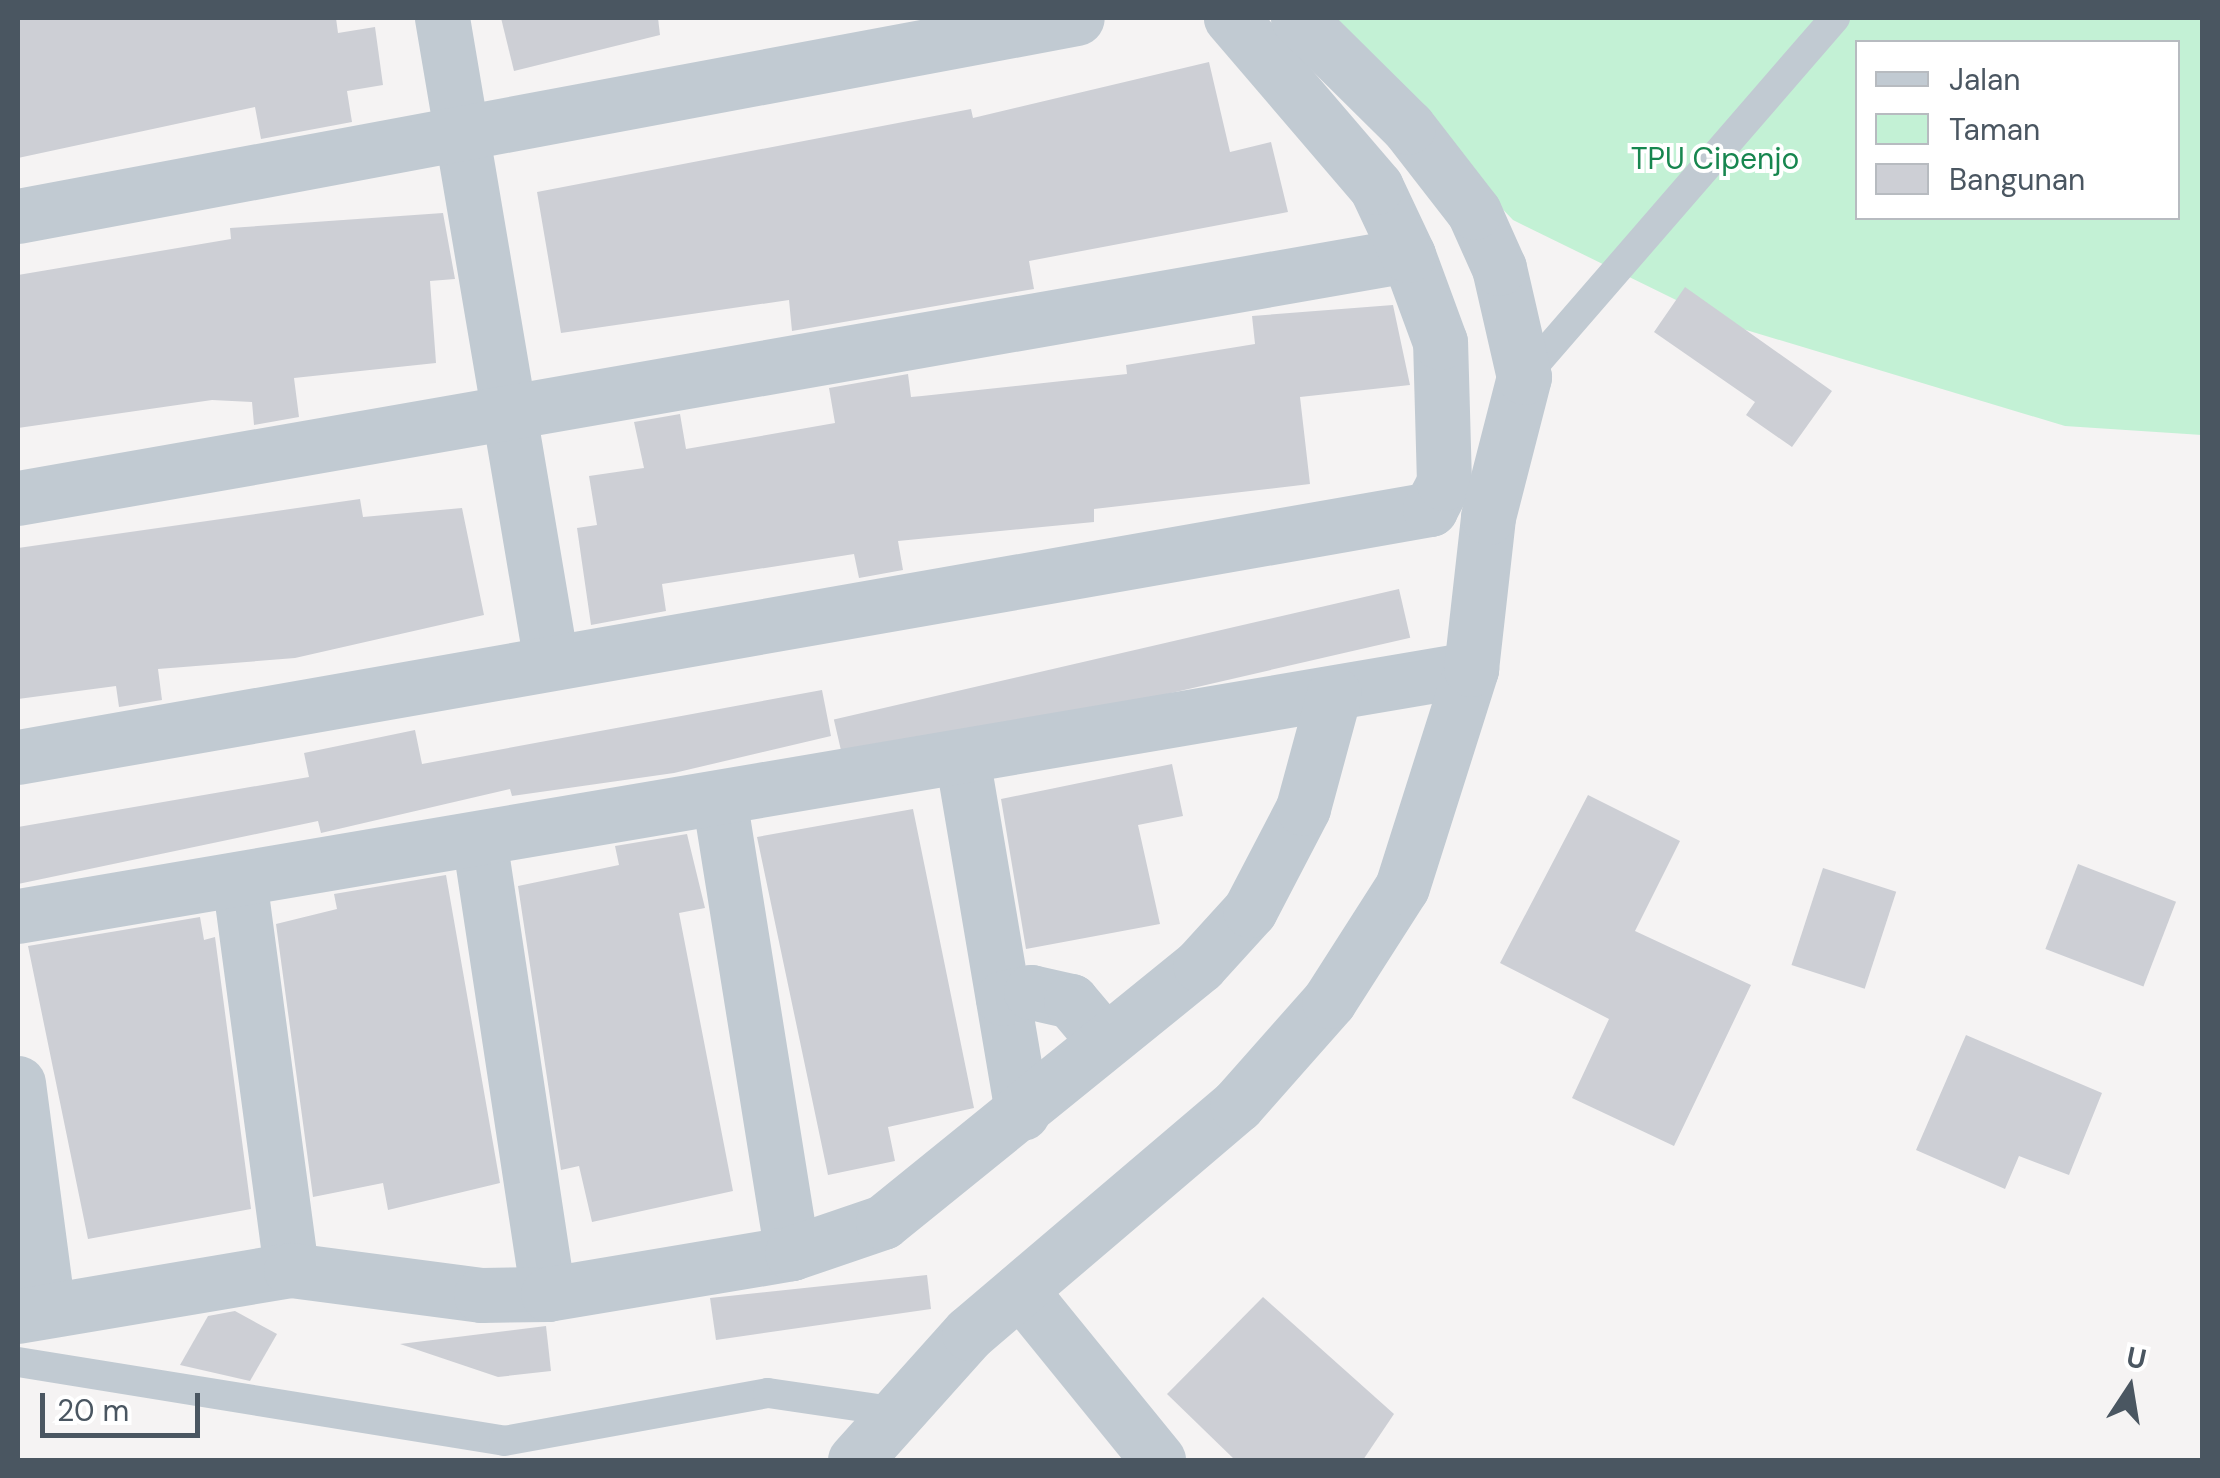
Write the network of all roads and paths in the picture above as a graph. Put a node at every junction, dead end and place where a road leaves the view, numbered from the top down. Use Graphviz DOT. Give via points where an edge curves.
graph roads {
  1 [pos="442,18"];
  2 [pos="1076,18"];
  3 [pos="1231,18"];
  4 [pos="1298,18"];
  5 [pos="1835,18"];
  6 [pos="462,136"];
  7 [pos="18,216"];
  8 [pos="1408,255"];
  9 [pos="1524,377"];
  10 [pos="508,410"];
  11 [pos="18,498"];
  12 [pos="551,662"];
  13 [pos="1471,670"];
  14 [pos="1334,694"];
  15 [pos="18,757"];
  16 [pos="962,757"];
  17 [pos="719,798"];
  18 [pos="479,839"];
  19 [pos="239,879"];
  20 [pos="18,916"];
  21 [pos="1003,998"];
  22 [pos="1104,1040"];
  23 [pos="18,1082"];
  24 [pos="1022,1114"];
  25 [pos="792,1253"];
  26 [pos="291,1270"];
  27 [pos="1020,1290"];
  28 [pos="548,1294"];
  29 [pos="33,1313"];
  30 [pos="18,1362"];
  31 [pos="898,1412"];
  32 [pos="856,1460"];
  33 [pos="1158,1460"];
  1 -- 6 [label="street"];
  2 -- 6 [label="street"];
  3 -- 8 [label="street" via="1376,187"];
  4 -- 9 [label="street" via="1408,128 1474,212 1500,268"];
  5 -- 9 [label="lane"];
  6 -- 7 [label="street"];
  6 -- 10 [label="street"];
  8 -- 10 [label="street"];
  8 -- 12 [label="street" via="1440,342 1444,482 1430,509"];
  9 -- 13 [label="street" via="1488,518"];
  10 -- 11 [label="street"];
  10 -- 12 [label="street"];
  12 -- 15 [label="street"];
  13 -- 14 [label="street"];
  13 -- 27 [label="street" via="1402,887 1329,1001 1237,1104"];
  14 -- 16 [label="street"];
  14 -- 22 [label="street" via="1276,873 1200,965"];
  16 -- 17 [label="street"];
  16 -- 21 [label="street"];
  17 -- 18 [label="street"];
  17 -- 25 [label="street"];
  18 -- 19 [label="street"];
  18 -- 28 [label="street"];
  19 -- 20 [label="street"];
  19 -- 26 [label="street"];
  21 -- 22 [label="street" via="1031,992 1070,1001"];
  21 -- 24 [label="street"];
  22 -- 24 [label="street"];
  23 -- 29 [label="street"];
  24 -- 25 [label="street" via="883,1222"];
  25 -- 28 [label="street"];
  26 -- 28 [label="street" via="481,1295"];
  26 -- 29 [label="street"];
  27 -- 31 [label="street"];
  27 -- 33 [label="street"];
  30 -- 31 [label="lane" via="504,1441 768,1393"];
  31 -- 32 [label="street"];
}
